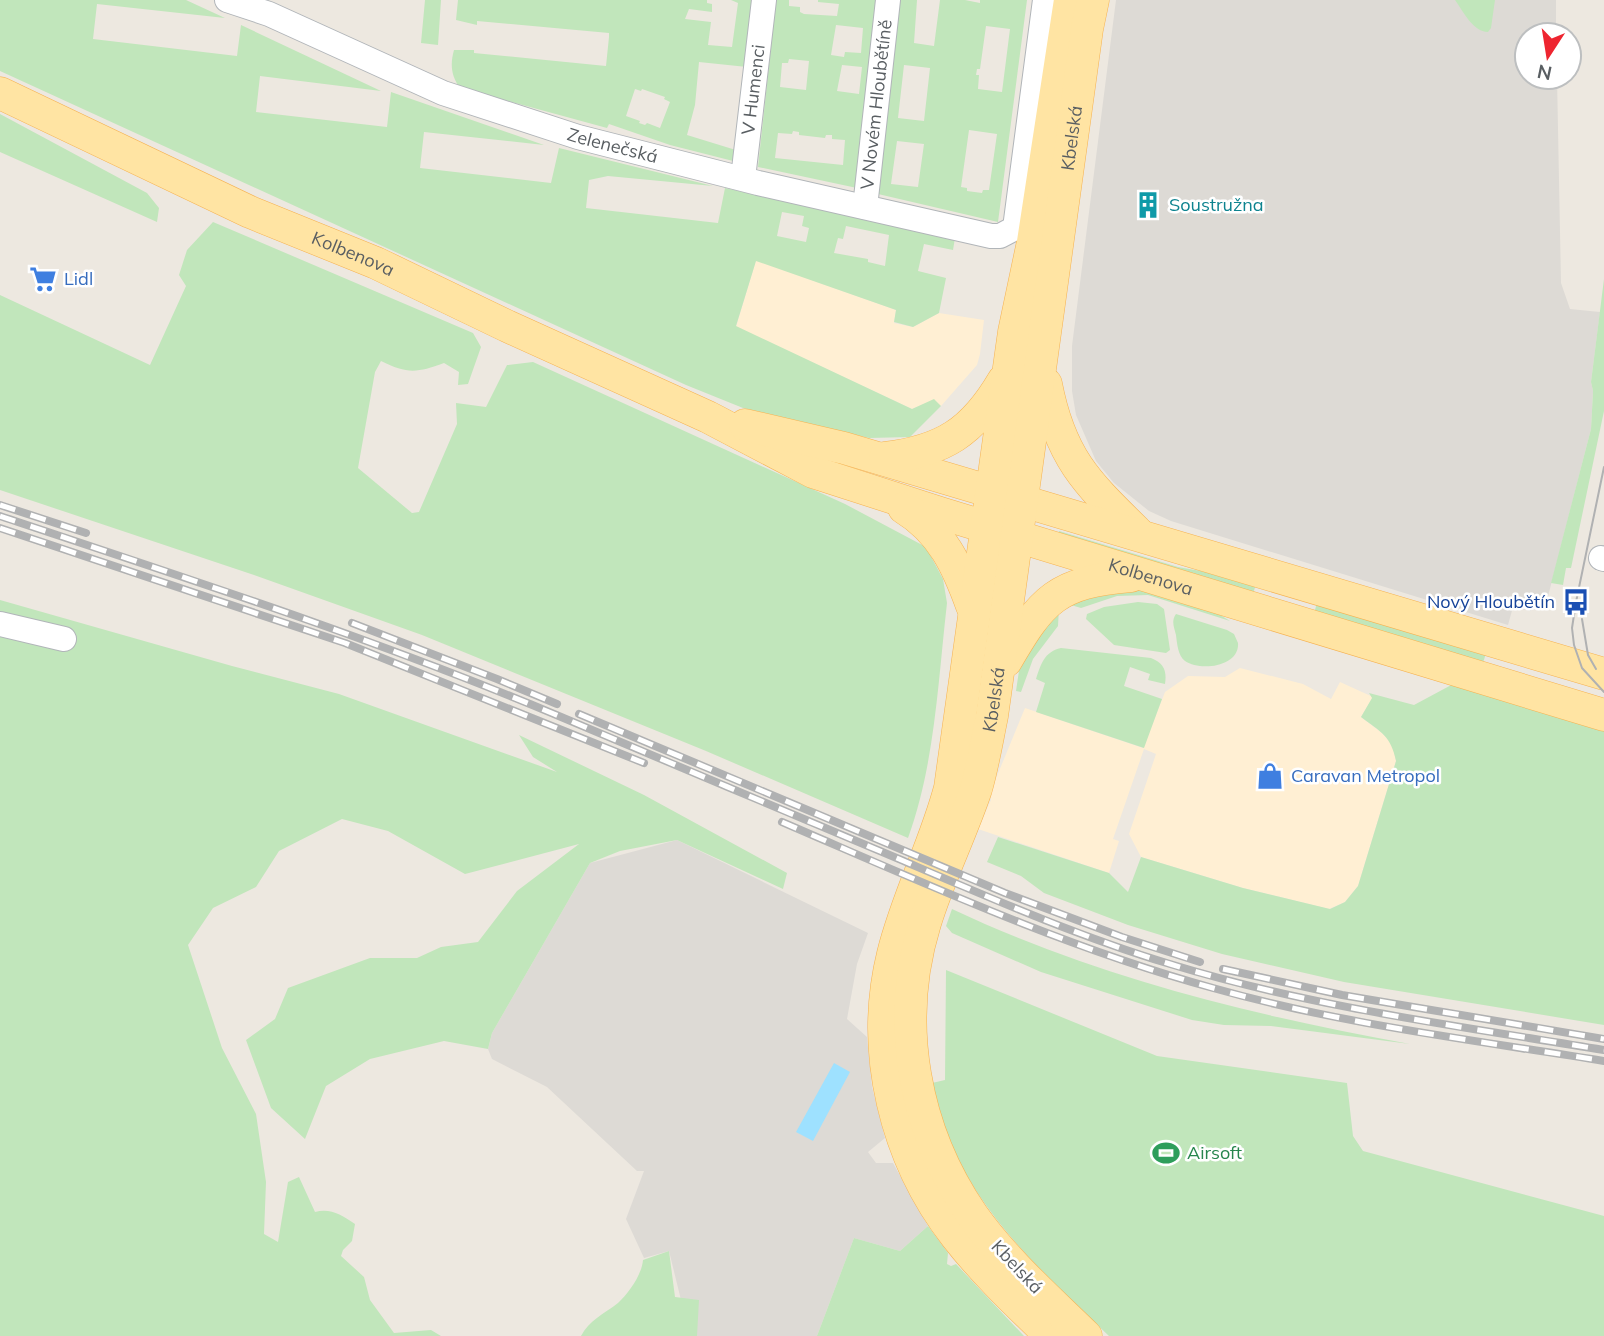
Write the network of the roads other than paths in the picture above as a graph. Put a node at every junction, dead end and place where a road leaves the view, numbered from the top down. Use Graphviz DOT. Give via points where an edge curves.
graph roads {
  1 [pos="227,0"];
  2 [pos="764,0"];
  3 [pos="888,0"];
  4 [pos="1045,0"];
  5 [pos="1070,0"];
  6 [pos="1093,0"];
  7 [pos="270,7"];
  8 [pos="0,93"];
  9 [pos="743,178"];
  10 [pos="865,207"];
  11 [pos="1042,361"];
  12 [pos="1008,371"];
  13 [pos="708,417"];
  14 [pos="879,458"];
  15 [pos="991,492"];
  16 [pos="885,496"];
  17 [pos="1023,501"];
  18 [pos="986,527"];
  19 [pos="1141,536"];
  20 [pos="1018,537"];
  21 [pos="1144,575"];
  22 [pos="974,612"];
  23 [pos="0,624"];
  24 [pos="64,639"];
  25 [pos="999,674"];
  26 [pos="1604,674"];
  27 [pos="1604,715"];
  28 [pos="1051,1336"];
  29 [pos="1086,1336"];
  1 -- 7 [label="street, Zelenečská"];
  2 -- 9 [label="street, V Humenci"];
  3 -- 10 [label="street, V Novém Hloubětíně"];
  4 -- 10 [label="street, Zelenečská" via="1015,228 991,236"];
  5 -- 12 [label="main road, Kbelská"];
  6 -- 11 [label="main road, Kbelská"];
  7 -- 9 [label="street, Zelenečská" via="443,93 578,137"];
  8 -- 13 [label="main road, Kolbenova" via="250,212 376,263"];
  9 -- 10 [label="street, Zelenečská"];
  11 -- 17 [label="main road, Kbelská"];
  11 -- 19 [label="main road" via="1051,409 1067,452 1091,486"];
  12 -- 14 [label="main road" via="982,414 957,436 923,452"];
  12 -- 15 [label="main road, Kbelská"];
  13 -- 14 [label="main road, Kolbenova"];
  13 -- 16 [label="main road, Kolbenova" via="813,472"];
  14 -- 15 [label="main road, Kolbenova"];
  15 -- 17 [label="main road, Kolbenova"];
  15 -- 18 [label="main road, Kbelská"];
  16 -- 18 [label="main road, Kolbenova"];
  16 -- 22 [label="main road" via="943,542 958,567"];
  17 -- 19 [label="main road, Kolbenova"];
  17 -- 20 [label="main road, Kbelská"];
  18 -- 20 [label="main road, Kolbenova"];
  18 -- 22 [label="main road, Kbelská"];
  19 -- 26 [label="main road, Kolbenova"];
  20 -- 21 [label="main road, Kolbenova"];
  20 -- 25 [label="main road, Kbelská"];
  21 -- 25 [label="main road" via="1085,583 1057,594 1028,623"];
  21 -- 27 [label="main road, Kolbenova"];
  22 -- 28 [label="main road, Kbelská" via="950,788 892,955 884,1044 895,1111 929,1194 969,1252"];
  23 -- 24 [label="street"];
  25 -- 29 [label="main road, Kbelská" via="976,787 922,937 912,993 913,1065 930,1134 964,1201 1004,1254"];
}
